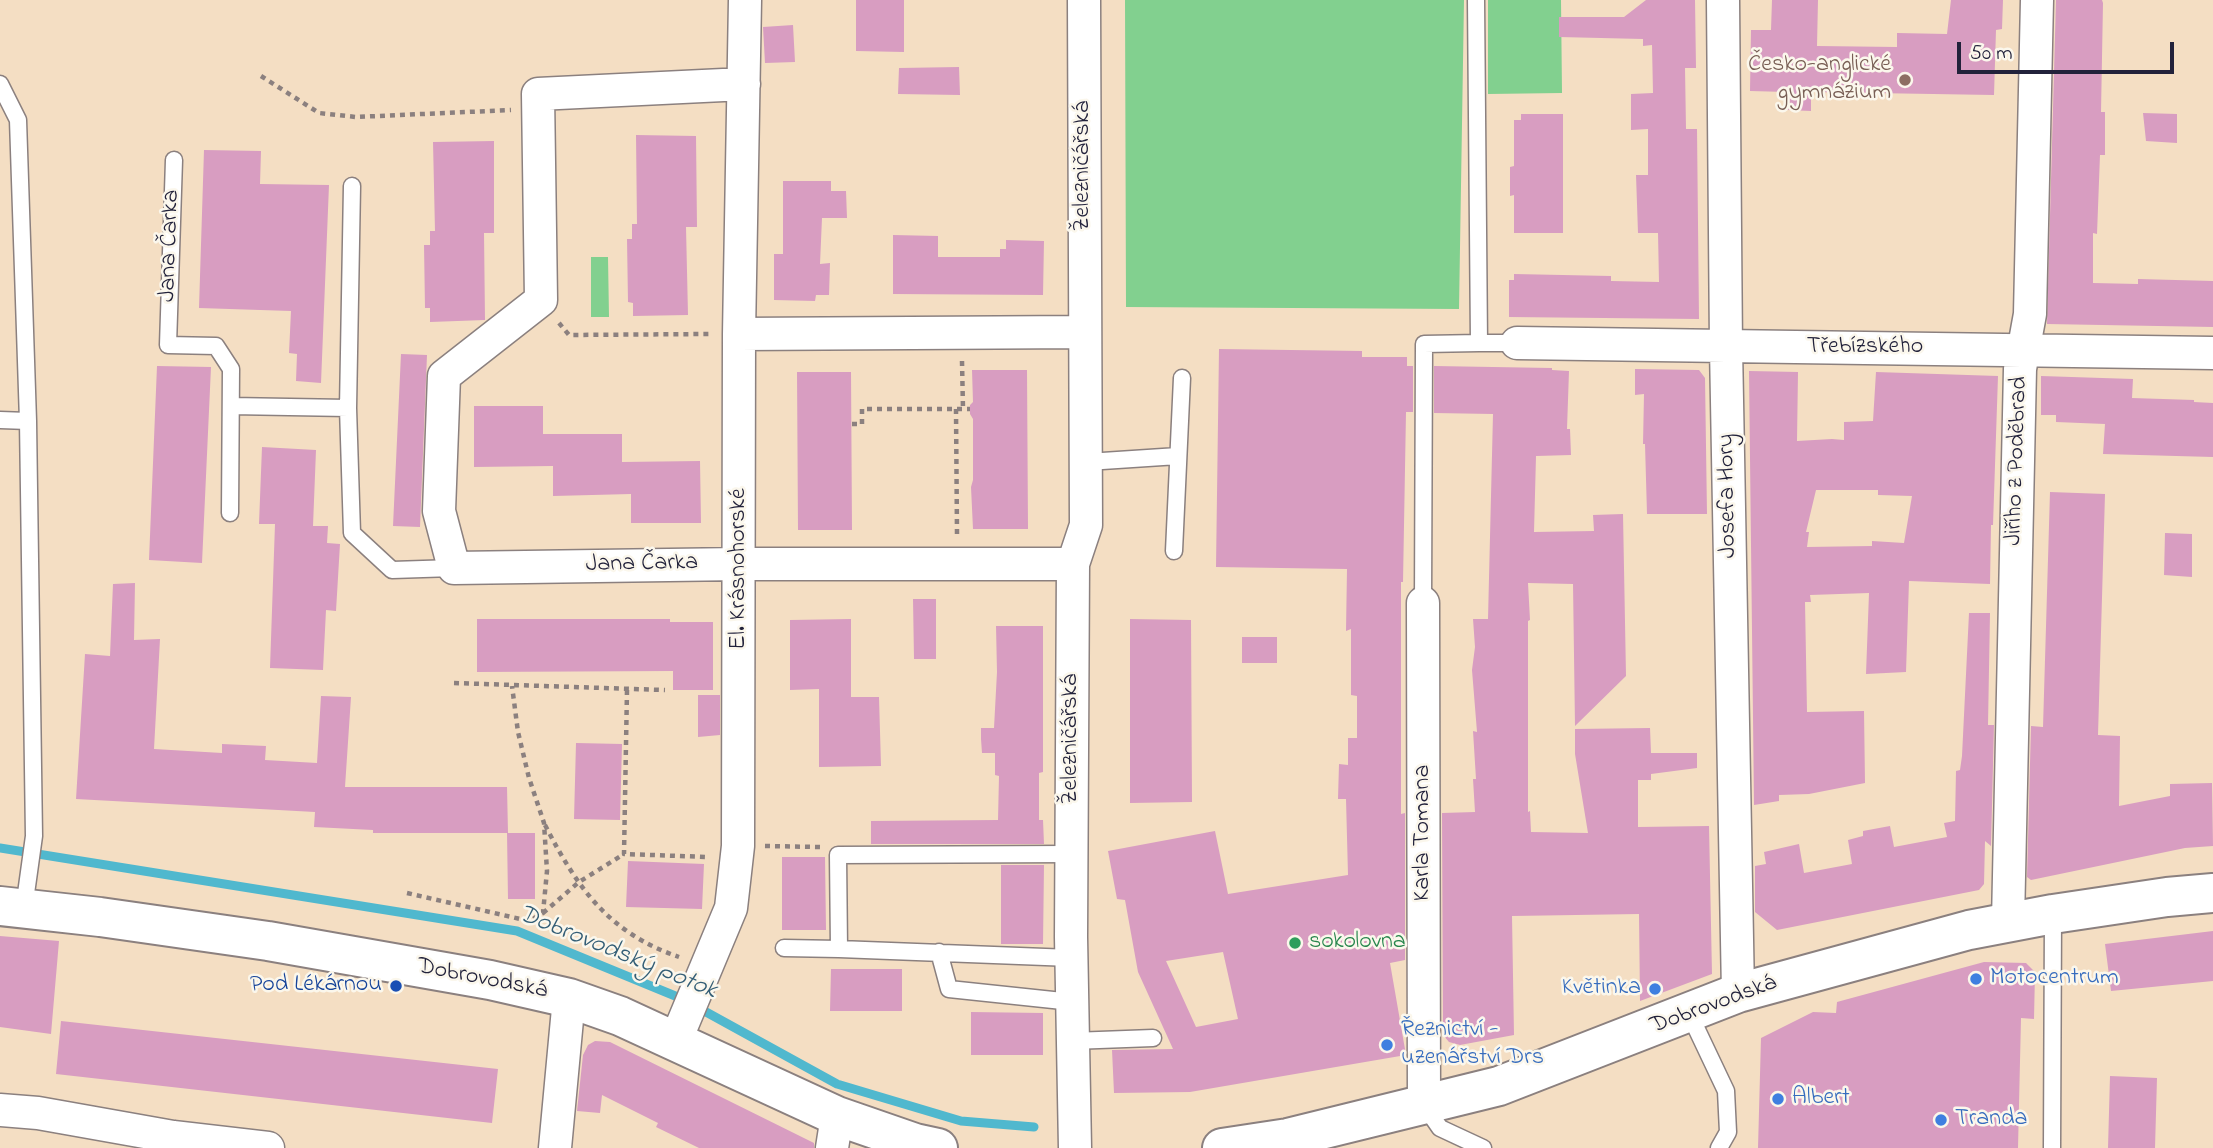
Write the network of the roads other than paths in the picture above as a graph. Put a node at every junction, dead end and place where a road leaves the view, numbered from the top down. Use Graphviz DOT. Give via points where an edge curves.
graph roads {
  1 [pos="745,0"];
  2 [pos="1084,0"];
  3 [pos="1476,0"];
  4 [pos="1723,0"];
  5 [pos="2037,0"];
  6 [pos="0,84"];
  7 [pos="744,84"];
  8 [pos="174,160"];
  9 [pos="352,186"];
  10 [pos="1084,332"];
  11 [pos="739,334"];
  12 [pos="1479,343"];
  13 [pos="1517,344"];
  14 [pos="1726,347"];
  15 [pos="2025,349"];
  16 [pos="2213,353"];
  17 [pos="1182,377"];
  18 [pos="231,406"];
  19 [pos="348,408"];
  20 [pos="0,420"];
  21 [pos="29,421"];
  22 [pos="1178,456"];
  23 [pos="1087,463"];
  24 [pos="230,513"];
  25 [pos="1174,551"];
  26 [pos="740,564"];
  27 [pos="1073,564"];
  28 [pos="454,568"];
  29 [pos="1423,603"];
  30 [pos="1071,854"];
  31 [pos="2213,893"];
  32 [pos="12,907"];
  33 [pos="2053,914"];
  34 [pos="2008,922"];
  35 [pos="784,948"];
  36 [pos="839,949"];
  37 [pos="939,952"];
  38 [pos="1071,958"];
  39 [pos="1738,993"];
  40 [pos="569,998"];
  41 [pos="1072,1002"];
  42 [pos="1689,1013"];
  43 [pos="680,1030"];
  44 [pos="1153,1038"];
  45 [pos="1072,1041"];
  46 [pos="1424,1105"];
  47 [pos="0,1110"];
  48 [pos="834,1132"];
  49 [pos="173,1142"];
  50 [pos="1289,1143"];
  51 [pos="268,1148"];
  52 [pos="555,1148"];
  53 [pos="938,1148"];
  54 [pos="1075,1148"];
  55 [pos="1222,1148"];
  56 [pos="1483,1148"];
  57 [pos="1719,1148"];
  58 [pos="2052,1148"];
  1 -- 7 [label="street, El. Krásnohorské"];
  2 -- 10 [label="street, Železničářská"];
  3 -- 12 [label="lane"];
  4 -- 14 [label="street, Josefa Hory"];
  5 -- 15 [label="street, Jiřího z Poděbrad" via="2030,314"];
  6 -- 21 [label="lane" via="18,120"];
  7 -- 11 [label="street, El. Krásnohorské"];
  7 -- 28 [label="street" via="538,94 541,300 444,376 439,511"];
  8 -- 18 [label="lane, Jana Čarka" via="168,345 216,346 231,369"];
  9 -- 19 [label="lane, Jana Čarka"];
  10 -- 11 [label="street"];
  10 -- 23 [label="street, Železničářská"];
  11 -- 26 [label="street, El. Krásnohorské"];
  12 -- 13 [label="lane"];
  12 -- 29 [label="lane" via="1424,344"];
  13 -- 14 [label="street, Třebízského"];
  14 -- 15 [label="street, Třebízského"];
  14 -- 39 [label="street, Josefa Hory"];
  15 -- 16 [label="street, Třebízského"];
  15 -- 34 [label="street, Jiřího z Poděbrad" via="2020,369"];
  17 -- 22 [label="lane"];
  18 -- 19 [label="lane"];
  18 -- 24 [label="lane, Jana Čarka"];
  19 -- 28 [label="lane, Jana Čarka" via="352,533 392,570"];
  20 -- 21 [label="lane"];
  21 -- 32 [label="lane" via="34,836 29,864"];
  22 -- 23 [label="lane"];
  22 -- 25 [label="lane"];
  23 -- 27 [label="street, Železničářská" via="1086,525"];
  26 -- 27 [label="street, Jana Čarka"];
  26 -- 28 [label="street, Jana Čarka"];
  26 -- 43 [label="street, El. Krásnohorské" via="738,846 732,908"];
  27 -- 30 [label="street, Železničářská"];
  29 -- 46 [label="street, Karla Tomana"];
  30 -- 36 [label="lane" via="838,855"];
  30 -- 38 [label="street, Železničářská"];
  31 -- 33 [label="main road, Dobrovodská"];
  32 -- 40 [label="main road, Dobrovodská" via="268,941"];
  33 -- 34 [label="main road, Dobrovodská"];
  33 -- 58 [label="lane"];
  34 -- 39 [label="main road, Dobrovodská"];
  35 -- 36 [label="lane"];
  36 -- 37 [label="lane"];
  37 -- 38 [label="lane"];
  37 -- 41 [label="lane" via="949,989"];
  38 -- 41 [label="street, Železničářská"];
  39 -- 42 [label="main road, Dobrovodská"];
  40 -- 43 [label="main road, Dobrovodská"];
  40 -- 52 [label="street"];
  41 -- 45 [label="street, Železničářská"];
  42 -- 46 [label="main road, Dobrovodská" via="1499,1086"];
  42 -- 57 [label="lane" via="1726,1091 1728,1132"];
  43 -- 48 [label="main road, Dobrovodská"];
  44 -- 45 [label="lane"];
  45 -- 54 [label="street, Železničářská"];
  46 -- 50 [label="main road, Dobrovodská"];
  46 -- 56 [label="lane" via="1440,1128"];
  47 -- 49 [label="street"];
  48 -- 53 [label="main road, Dobrovodská"];
  49 -- 51 [label="street"];
  50 -- 55 [label="main road, Dobrovodská"];
}
